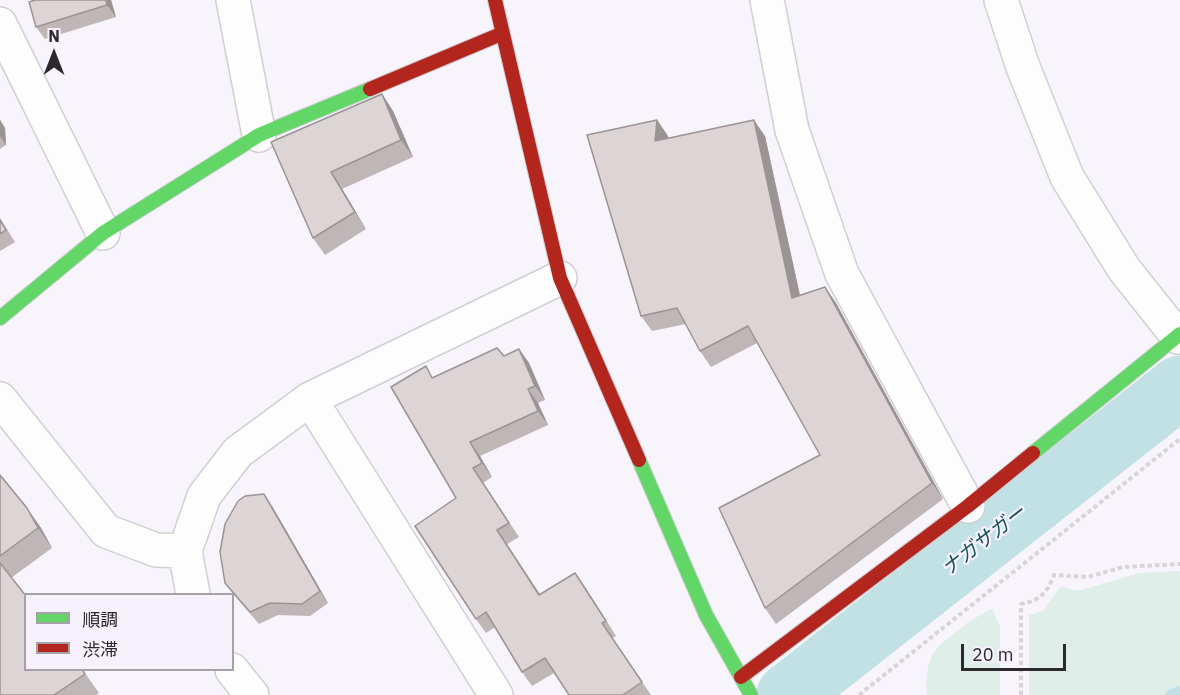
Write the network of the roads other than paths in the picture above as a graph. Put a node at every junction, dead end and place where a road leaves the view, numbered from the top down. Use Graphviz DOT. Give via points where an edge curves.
graph roads {
  1 [pos="233,0"];
  2 [pos="495,0"];
  3 [pos="767,0"];
  4 [pos="1001,0"];
  5 [pos="0,24"];
  6 [pos="501,34"];
  7 [pos="259,135"];
  8 [pos="103,233"];
  9 [pos="560,278"];
  10 [pos="0,318"];
  11 [pos="1179,335"];
  12 [pos="0,399"];
  13 [pos="310,399"];
  14 [pos="968,506"];
  15 [pos="185,551"];
  16 [pos="193,593"];
  17 [pos="234,671"];
  18 [pos="742,678"];
  19 [pos="252,695"];
  20 [pos="496,695"];
  21 [pos="751,695"];
  1 -- 7 [label="street"];
  2 -- 6 [label="street"];
  3 -- 14 [label="street" via="792,130 842,274"];
  4 -- 11 [label="street" via="1067,177 1124,269"];
  5 -- 8 [label="street"];
  6 -- 7 [label="street"];
  6 -- 9 [label="street"];
  7 -- 8 [label="street"];
  8 -- 10 [label="street"];
  9 -- 13 [label="street"];
  9 -- 18 [label="street" via="706,615"];
  11 -- 14 [label="street"];
  12 -- 15 [label="street" via="106,531 156,550"];
  13 -- 15 [label="street" via="238,452 204,496"];
  13 -- 20 [label="street"];
  14 -- 18 [label="street"];
  15 -- 16 [label="street"];
  17 -- 19 [label="street"];
  18 -- 21 [label="street"];
}
